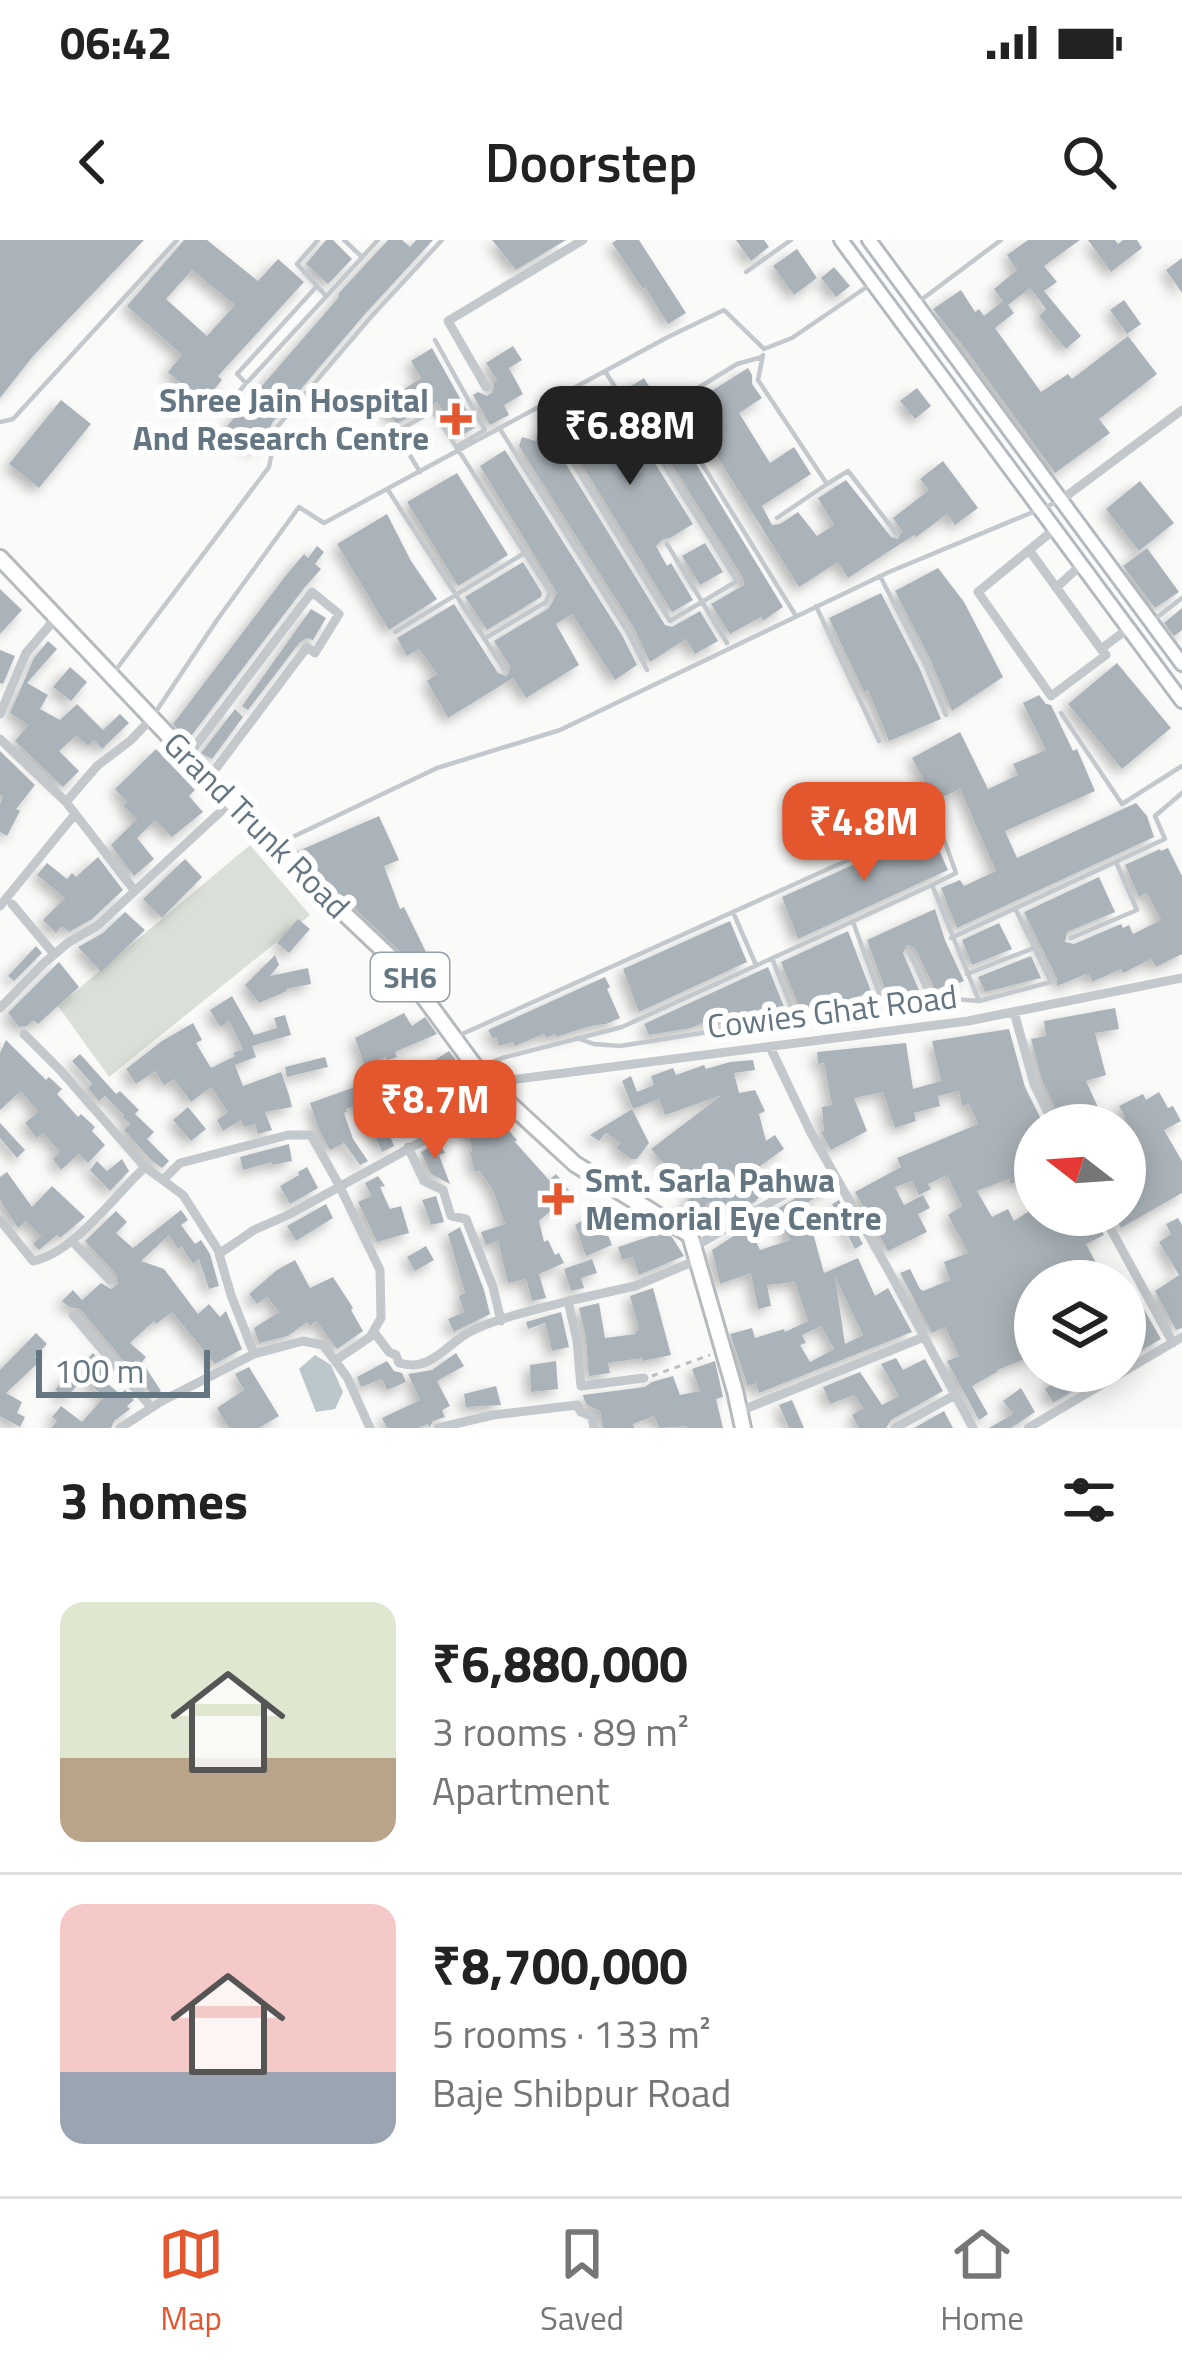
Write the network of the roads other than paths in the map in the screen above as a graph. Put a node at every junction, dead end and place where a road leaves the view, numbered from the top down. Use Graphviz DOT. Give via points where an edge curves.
graph roads {
  1 [pos="177,240"];
  2 [pos="318,240"];
  3 [pos="344,240"];
  4 [pos="377,240"];
  5 [pos="442,240"];
  6 [pos="583,240"];
  7 [pos="791,240"];
  8 [pos="842,240"];
  9 [pos="869,240"];
  10 [pos="1001,240"];
  11 [pos="362,257"];
  12 [pos="746,272"];
  13 [pos="873,283"];
  14 [pos="317,286"];
  15 [pos="326,296"];
  16 [pos="917,303"];
  17 [pos="435,340"];
  18 [pos="763,353"];
  19 [pos="605,371"];
  20 [pos="246,383"];
  21 [pos="485,387"];
  22 [pos="539,406"];
  23 [pos="1182,410"];
  24 [pos="221,411"];
  25 [pos="0,422"];
  26 [pos="500,428"];
  27 [pos="457,449"];
  28 [pos="420,472"];
  29 [pos="827,484"];
  30 [pos="388,490"];
  31 [pos="1061,500"];
  32 [pos="1042,508"];
  33 [pos="777,518"];
  34 [pos="1056,528"];
  35 [pos="896,533"];
  36 [pos="667,544"];
  37 [pos="1029,550"];
  38 [pos="524,554"];
  39 [pos="0,558"];
  40 [pos="1082,564"];
  41 [pos="880,576"];
  42 [pos="1056,587"];
  43 [pos="456,596"];
  44 [pos="1182,598"];
  45 [pos="701,602"];
  46 [pos="816,606"];
  47 [pos="796,616"];
  48 [pos="56,618"];
  49 [pos="1151,622"];
  50 [pos="1129,628"];
  51 [pos="395,632"];
  52 [pos="484,639"];
  53 [pos="727,643"];
  54 [pos="1105,646"];
  55 [pos="1182,664"];
  56 [pos="504,669"];
  57 [pos="647,670"];
  58 [pos="112,676"];
  59 [pos="1182,700"];
  60 [pos="1061,713"];
  61 [pos="0,714"];
  62 [pos="946,715"];
  63 [pos="152,718"];
  64 [pos="0,739"];
  65 [pos="878,742"];
  66 [pos="187,757"];
  67 [pos="1182,766"];
  68 [pos="208,778"];
  69 [pos="1182,793"];
  70 [pos="66,802"];
  71 [pos="231,802"];
  72 [pos="75,814"];
  73 [pos="273,846"];
  74 [pos="1116,862"];
  75 [pos="932,885"];
  76 [pos="0,889"];
  77 [pos="134,890"];
  78 [pos="8,901"];
  79 [pos="1016,910"];
  80 [pos="733,912"];
  81 [pos="853,922"];
  82 [pos="951,938"];
  83 [pos="1071,938"];
  84 [pos="1034,948"];
  85 [pos="909,951"];
  86 [pos="54,954"];
  87 [pos="772,958"];
  88 [pos="756,965"];
  89 [pos="967,974"];
  90 [pos="1179,979"];
  91 [pos="1182,993"];
  92 [pos="931,1000"];
  93 [pos="979,1001"];
  94 [pos="1,1003"];
  95 [pos="883,1004"];
  96 [pos="1014,1012"];
  97 [pos="795,1017"];
  98 [pos="24,1034"];
  99 [pos="454,1038"];
  100 [pos="577,1038"];
  101 [pos="770,1047"];
  102 [pos="476,1068"];
  103 [pos="492,1089"];
  104 [pos="1044,1104"];
  105 [pos="408,1147"];
  106 [pos="146,1167"];
  107 [pos="164,1179"];
  108 [pos="811,1179"];
  109 [pos="340,1185"];
  110 [pos="0,1220"];
  111 [pos="1116,1236"];
  112 [pos="72,1240"];
  113 [pos="220,1253"];
  114 [pos="695,1254"];
  115 [pos="110,1280"];
  116 [pos="568,1301"];
  117 [pos="74,1315"];
  118 [pos="501,1321"];
  119 [pos="374,1332"];
  120 [pos="924,1337"];
  121 [pos="1178,1340"];
  122 [pos="254,1354"];
  123 [pos="336,1360"];
  124 [pos="644,1378"];
  125 [pos="581,1386"];
  126 [pos="955,1395"];
  127 [pos="578,1405"];
  128 [pos="151,1407"];
  129 [pos="740,1411"];
  130 [pos="120,1428"];
  131 [pos="370,1428"];
  132 [pos="438,1428"];
  133 [pos="593,1428"];
  134 [pos="743,1428"];
  135 [pos="895,1428"];
  136 [pos="973,1428"];
  137 [pos="1028,1428"];
  1 -- 25 [label="lane" via="13,418"];
  2 -- 14 [label="lane" via="297,263"];
  3 -- 11 [label="lane"];
  4 -- 11 [label="lane"];
  5 -- 58 [label="lane" via="277,427 269,467"];
  6 -- 21 [label="street" via="448,321"];
  7 -- 12 [label="lane"];
  8 -- 13 [label="main road"];
  9 -- 16 [label="main road"];
  10 -- 16 [label="lane"];
  11 -- 15 [label="lane"];
  13 -- 18 [label="lane"];
  13 -- 32 [label="main road"];
  14 -- 15 [label="lane"];
  14 -- 20 [label="lane" via="237,374"];
  15 -- 20 [label="lane"];
  16 -- 31 [label="main road"];
  17 -- 27 [label="lane" via="485,430"];
  18 -- 19 [label="lane" via="724,310"];
  18 -- 29 [label="lane" via="758,380"];
  18 -- 47 [label="lane" via="667,407"];
  19 -- 22 [label="lane"];
  19 -- 45 [label="lane" via="737,581"];
  20 -- 24 [label="lane"];
  22 -- 26 [label="lane"];
  22 -- 45 [label="lane" via="670,621"];
  23 -- 31 [label="street"];
  26 -- 27 [label="lane"];
  26 -- 57 [label="lane"];
  27 -- 28 [label="lane"];
  27 -- 28 [label="lane" via="434,411 396,432"];
  27 -- 38 [label="lane"];
  28 -- 30 [label="lane"];
  29 -- 33 [label="lane"];
  29 -- 35 [label="lane" via="848,471"];
  30 -- 43 [label="lane"];
  30 -- 63 [label="lane" via="325,523 299,507"];
  31 -- 32 [label="lane"];
  31 -- 49 [label="main road"];
  32 -- 34 [label="main road"];
  32 -- 41 [label="lane"];
  34 -- 37 [label="street"];
  34 -- 40 [label="main road"];
  36 -- 45 [label="lane"];
  37 -- 42 [label="street"];
  37 -- 54 [label="street" via="978,592 1051,696 1106,655"];
  38 -- 43 [label="lane"];
  38 -- 52 [label="lane" via="550,592 547,602"];
  39 -- 48 [label="main road, Grand Trunk Road / SH6"];
  40 -- 42 [label="street"];
  40 -- 50 [label="main road"];
  41 -- 46 [label="lane"];
  41 -- 62 [label="lane"];
  42 -- 54 [label="street"];
  43 -- 51 [label="lane"];
  43 -- 52 [label="lane"];
  44 -- 49 [label="lane"];
  45 -- 53 [label="lane"];
  46 -- 47 [label="lane"];
  46 -- 65 [label="lane"];
  47 -- 73 [label="lane" via="560,730 437,768"];
  48 -- 58 [label="main road, Grand Trunk Road / SH6"];
  48 -- 61 [label="street" via="26,653"];
  49 -- 55 [label="main road"];
  50 -- 54 [label="street"];
  50 -- 59 [label="main road"];
  52 -- 56 [label="lane"];
  58 -- 63 [label="main road, Grand Trunk Road / SH6"];
  60 -- 67 [label="lane" via="1122,804"];
  63 -- 66 [label="main road, Grand Trunk Road / SH6"];
  63 -- 70 [label="street"];
  64 -- 70 [label="street"];
  66 -- 68 [label="main road, Grand Trunk Road / SH6"];
  66 -- 68 [label="street" via="312,592 340,614"];
  68 -- 71 [label="main road, Grand Trunk Road / SH6"];
  69 -- 74 [label="lane" via="1155,816 1165,839"];
  70 -- 72 [label="street"];
  71 -- 73 [label="main road, Grand Trunk Road / SH6"];
  71 -- 77 [label="street"];
  72 -- 77 [label="street"];
  72 -- 78 [label="street"];
  73 -- 99 [label="main road, Grand Trunk Road / SH6" via="404,970"];
  74 -- 79 [label="lane"];
  74 -- 83 [label="lane" via="1137,910"];
  75 -- 80 [label="lane" via="956,873 937,820"];
  75 -- 81 [label="lane"];
  75 -- 82 [label="lane"];
  76 -- 78 [label="street"];
  77 -- 86 [label="street"];
  78 -- 86 [label="street"];
  79 -- 82 [label="lane"];
  79 -- 84 [label="lane"];
  80 -- 88 [label="lane"];
  80 -- 99 [label="lane"];
  81 -- 87 [label="lane"];
  81 -- 95 [label="lane"];
  82 -- 89 [label="lane"];
  84 -- 89 [label="lane"];
  84 -- 93 [label="lane" via="1051,982"];
  85 -- 92 [label="lane"];
  86 -- 94 [label="street"];
  87 -- 88 [label="lane"];
  87 -- 97 [label="lane"];
  88 -- 100 [label="lane" via="622,1027"];
  89 -- 93 [label="lane"];
  90 -- 91 [label="street"];
  90 -- 96 [label="street, Cowies Ghat Road"];
  92 -- 93 [label="lane"];
  92 -- 95 [label="lane"];
  95 -- 97 [label="lane"];
  96 -- 101 [label="street, Cowies Ghat Road"];
  96 -- 104 [label="street"];
  97 -- 100 [label="lane" via="620,1046"];
  98 -- 106 [label="street"];
  99 -- 102 [label="main road, Grand Trunk Road / SH6"];
  100 -- 102 [label="lane"];
  101 -- 103 [label="street, Cowies Ghat Road"];
  101 -- 120 [label="street"];
  102 -- 103 [label="main road, Grand Trunk Road / SH6"];
  103 -- 105 [label="street" via="460,1120"];
  103 -- 114 [label="main road, Grand Trunk Road / SH6" via="575,1164 690,1235"];
  105 -- 109 [label="street"];
  105 -- 118 [label="street" via="424,1181 443,1190 451,1216 466,1219"];
  106 -- 107 [label="street"];
  106 -- 112 [label="street"];
  107 -- 109 [label="street" via="180,1163 311,1135"];
  107 -- 113 [label="street"];
  108 -- 114 [label="street"];
  109 -- 113 [label="street"];
  109 -- 119 [label="street" via="380,1270"];
  110 -- 112 [label="street" via="33,1261"];
  111 -- 121 [label="street"];
  112 -- 115 [label="street"];
  113 -- 122 [label="street"];
  114 -- 116 [label="street" via="635,1286"];
  114 -- 129 [label="main road"];
  116 -- 118 [label="street"];
  116 -- 125 [label="street"];
  117 -- 128 [label="street"];
  118 -- 119 [label="street" via="414,1367 399,1363"];
  119 -- 123 [label="street"];
  120 -- 126 [label="street"];
  120 -- 129 [label="street"];
  121 -- 137 [label="street"];
  122 -- 123 [label="street" via="304,1341 323,1345"];
  122 -- 128 [label="street"];
  123 -- 131 [label="street"];
  124 -- 125 [label="street"];
  125 -- 127 [label="street"];
  126 -- 135 [label="street"];
  126 -- 136 [label="street"];
  127 -- 132 [label="street"];
  127 -- 133 [label="street"];
  128 -- 130 [label="street"];
  129 -- 134 [label="main road"];
}
